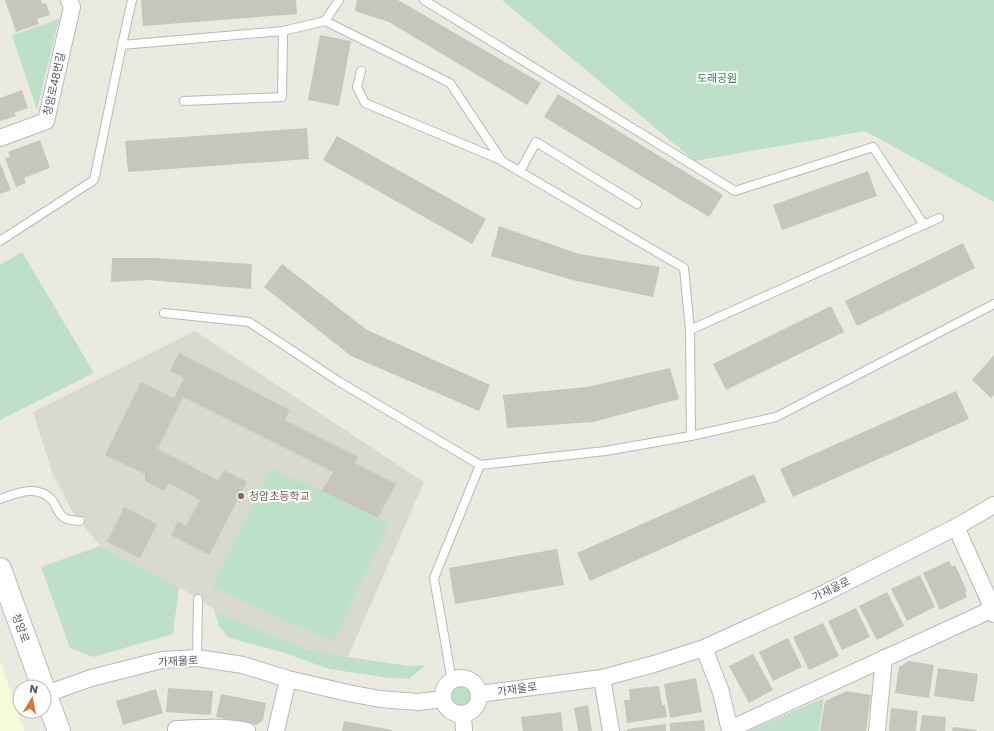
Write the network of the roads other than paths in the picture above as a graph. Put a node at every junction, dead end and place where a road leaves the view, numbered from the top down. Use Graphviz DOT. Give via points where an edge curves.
graph roads {
  1 [pos="69,0"];
  2 [pos="132,0"];
  3 [pos="339,0"];
  4 [pos="424,0"];
  5 [pos="325,21"];
  6 [pos="283,31"];
  7 [pos="122,45"];
  8 [pos="361,71"];
  9 [pos="184,101"];
  10 [pos="0,138"];
  11 [pos="502,161"];
  12 [pos="520,171"];
  13 [pos="637,204"];
  14 [pos="939,218"];
  15 [pos="924,225"];
  16 [pos="0,241"];
  17 [pos="994,304"];
  18 [pos="164,313"];
  19 [pos="690,330"];
  20 [pos="691,436"];
  21 [pos="480,465"];
  22 [pos="0,499"];
  23 [pos="994,505"];
  24 [pos="80,521"];
  25 [pos="956,526"];
  26 [pos="0,569"];
  27 [pos="198,599"];
  28 [pos="993,611"];
  29 [pos="704,648"];
  30 [pos="197,658"];
  31 [pos="884,658"];
  32 [pos="602,678"];
  33 [pos="40,679"];
  34 [pos="288,679"];
  35 [pos="452,680"];
  36 [pos="52,688"];
  37 [pos="479,694"];
  38 [pos="443,699"];
  39 [pos="52,712"];
  40 [pos="463,715"];
  41 [pos="730,730"];
  42 [pos="59,731"];
  43 [pos="176,731"];
  44 [pos="247,731"];
  45 [pos="276,731"];
  46 [pos="464,731"];
  47 [pos="611,731"];
  48 [pos="877,731"];
  1 -- 10 [label="street, 청암로48번길" via="72,7 46,121"];
  2 -- 7 [label="lane"];
  3 -- 5 [label="lane"];
  4 -- 15 [label="lane" via="735,191 873,147"];
  5 -- 6 [label="lane"];
  5 -- 11 [label="lane" via="450,83"];
  6 -- 7 [label="lane"];
  6 -- 9 [label="lane" via="282,98"];
  7 -- 16 [label="lane" via="94,180"];
  8 -- 11 [label="lane" via="357,87 365,103"];
  11 -- 12 [label="lane"];
  12 -- 13 [label="lane" via="536,142"];
  12 -- 19 [label="lane" via="684,268"];
  14 -- 15 [label="lane"];
  15 -- 19 [label="lane"];
  17 -- 20 [label="lane" via="776,417"];
  18 -- 21 [label="lane" via="248,322 338,381"];
  19 -- 20 [label="lane"];
  20 -- 21 [label="lane" via="605,451"];
  21 -- 35 [label="lane" via="434,578"];
  22 -- 24 [label="lane" via="21,492 36,491 53,501 61,516"];
  23 -- 25 [label="street, 가재울로"];
  25 -- 28 [label="street"];
  25 -- 29 [label="street, 가재울로" via="825,593"];
  26 -- 33 [label="street, 청암로"];
  27 -- 30 [label="lane"];
  28 -- 31 [label="street"];
  29 -- 32 [label="street, 가재울로"];
  29 -- 41 [label="street" via="721,692"];
  30 -- 34 [label="street, 가재울로" via="243,665"];
  30 -- 36 [label="street, 가재울로" via="162,660"];
  31 -- 41 [label="street"];
  31 -- 48 [label="street"];
  32 -- 37 [label="street, 가재울로"];
  32 -- 47 [label="street"];
  34 -- 38 [label="street, 가재울로" via="380,699 418,702"];
  34 -- 45 [label="street"];
  35 -- 37 [label="street" via="459,678 472,682"];
  35 -- 38 [label="street" via="443,691"];
  37 -- 40 [label="street" via="475,708"];
  38 -- 40 [label="street" via="450,711"];
  39 -- 42 [label="street, 청암로"];
  40 -- 46 [label="street"];
  43 -- 44 [label="street" via="204,727"];
}
